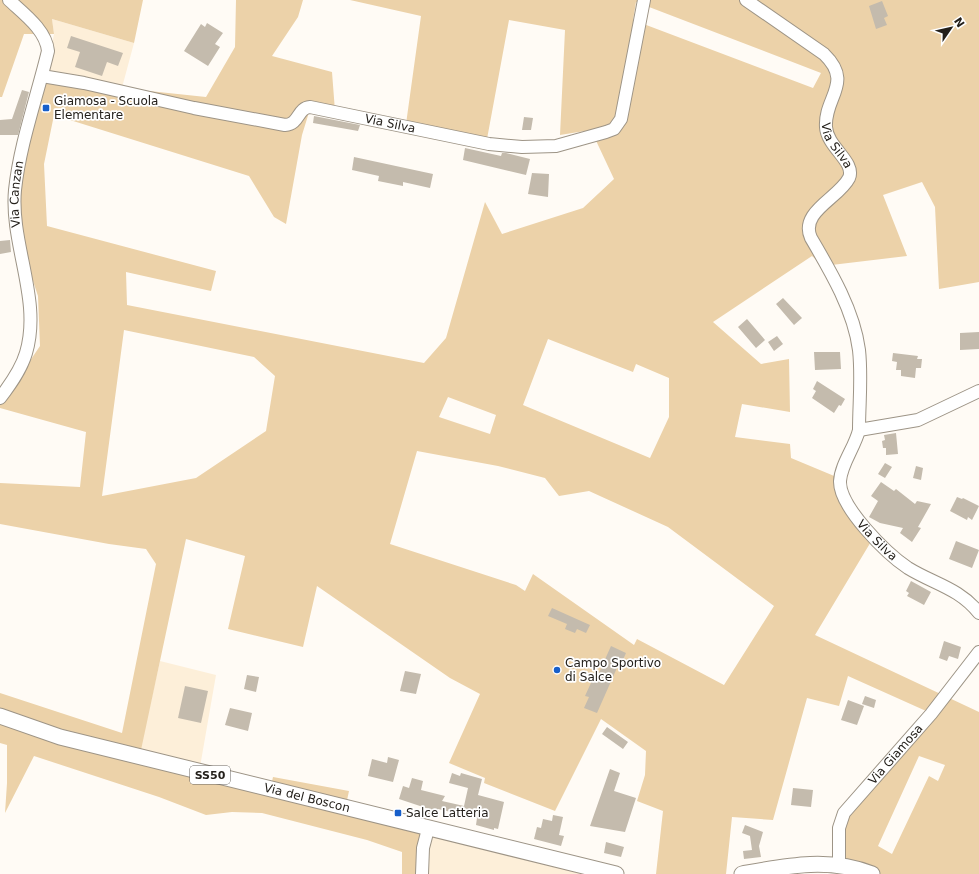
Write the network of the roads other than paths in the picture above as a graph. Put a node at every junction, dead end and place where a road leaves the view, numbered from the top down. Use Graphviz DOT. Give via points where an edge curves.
graph roads {
  1 [pos="9,0"];
  2 [pos="644,0"];
  3 [pos="746,0"];
  4 [pos="42,76"];
  5 [pos="979,391"];
  6 [pos="0,398"];
  7 [pos="859,430"];
  8 [pos="979,613"];
  9 [pos="979,652"];
  10 [pos="0,716"];
  11 [pos="428,829"];
  12 [pos="839,865"];
  13 [pos="422,874"];
  14 [pos="616,874"];
  15 [pos="742,874"];
  16 [pos="872,874"];
  1 -- 4 [label="street, Via Canzan" via="43,34 47,42 48,51"];
  2 -- 4 [label="street, Via Silva" via="621,119 614,129 556,146 522,147 490,144 310,107 304,109 296,121 285,125"];
  3 -- 7 [label="street, Via Silva" via="824,54 831,61 838,76 826,132 849,165 850,173 846,181 815,214 808,228 842,297 858,343"];
  4 -- 6 [label="street, Via Canzan" via="22,147 14,204 17,238 29,302 28,344 22,364"];
  5 -- 7 [label="street" via="918,420"];
  7 -- 8 [label="street, Via Silva" via="840,479 842,494 848,507 859,522 898,560 960,594"];
  9 -- 12 [label="street, Via Giamosa" via="931,714 844,812 839,828"];
  10 -- 11 [label="main road, Via del Boscon / SS50" via="60,737"];
  11 -- 13 [label="street" via="423,848"];
  11 -- 14 [label="main road, Via del Boscon / SS50"];
  12 -- 15 [label="main road" via="801,864"];
  12 -- 16 [label="main road"];
}
